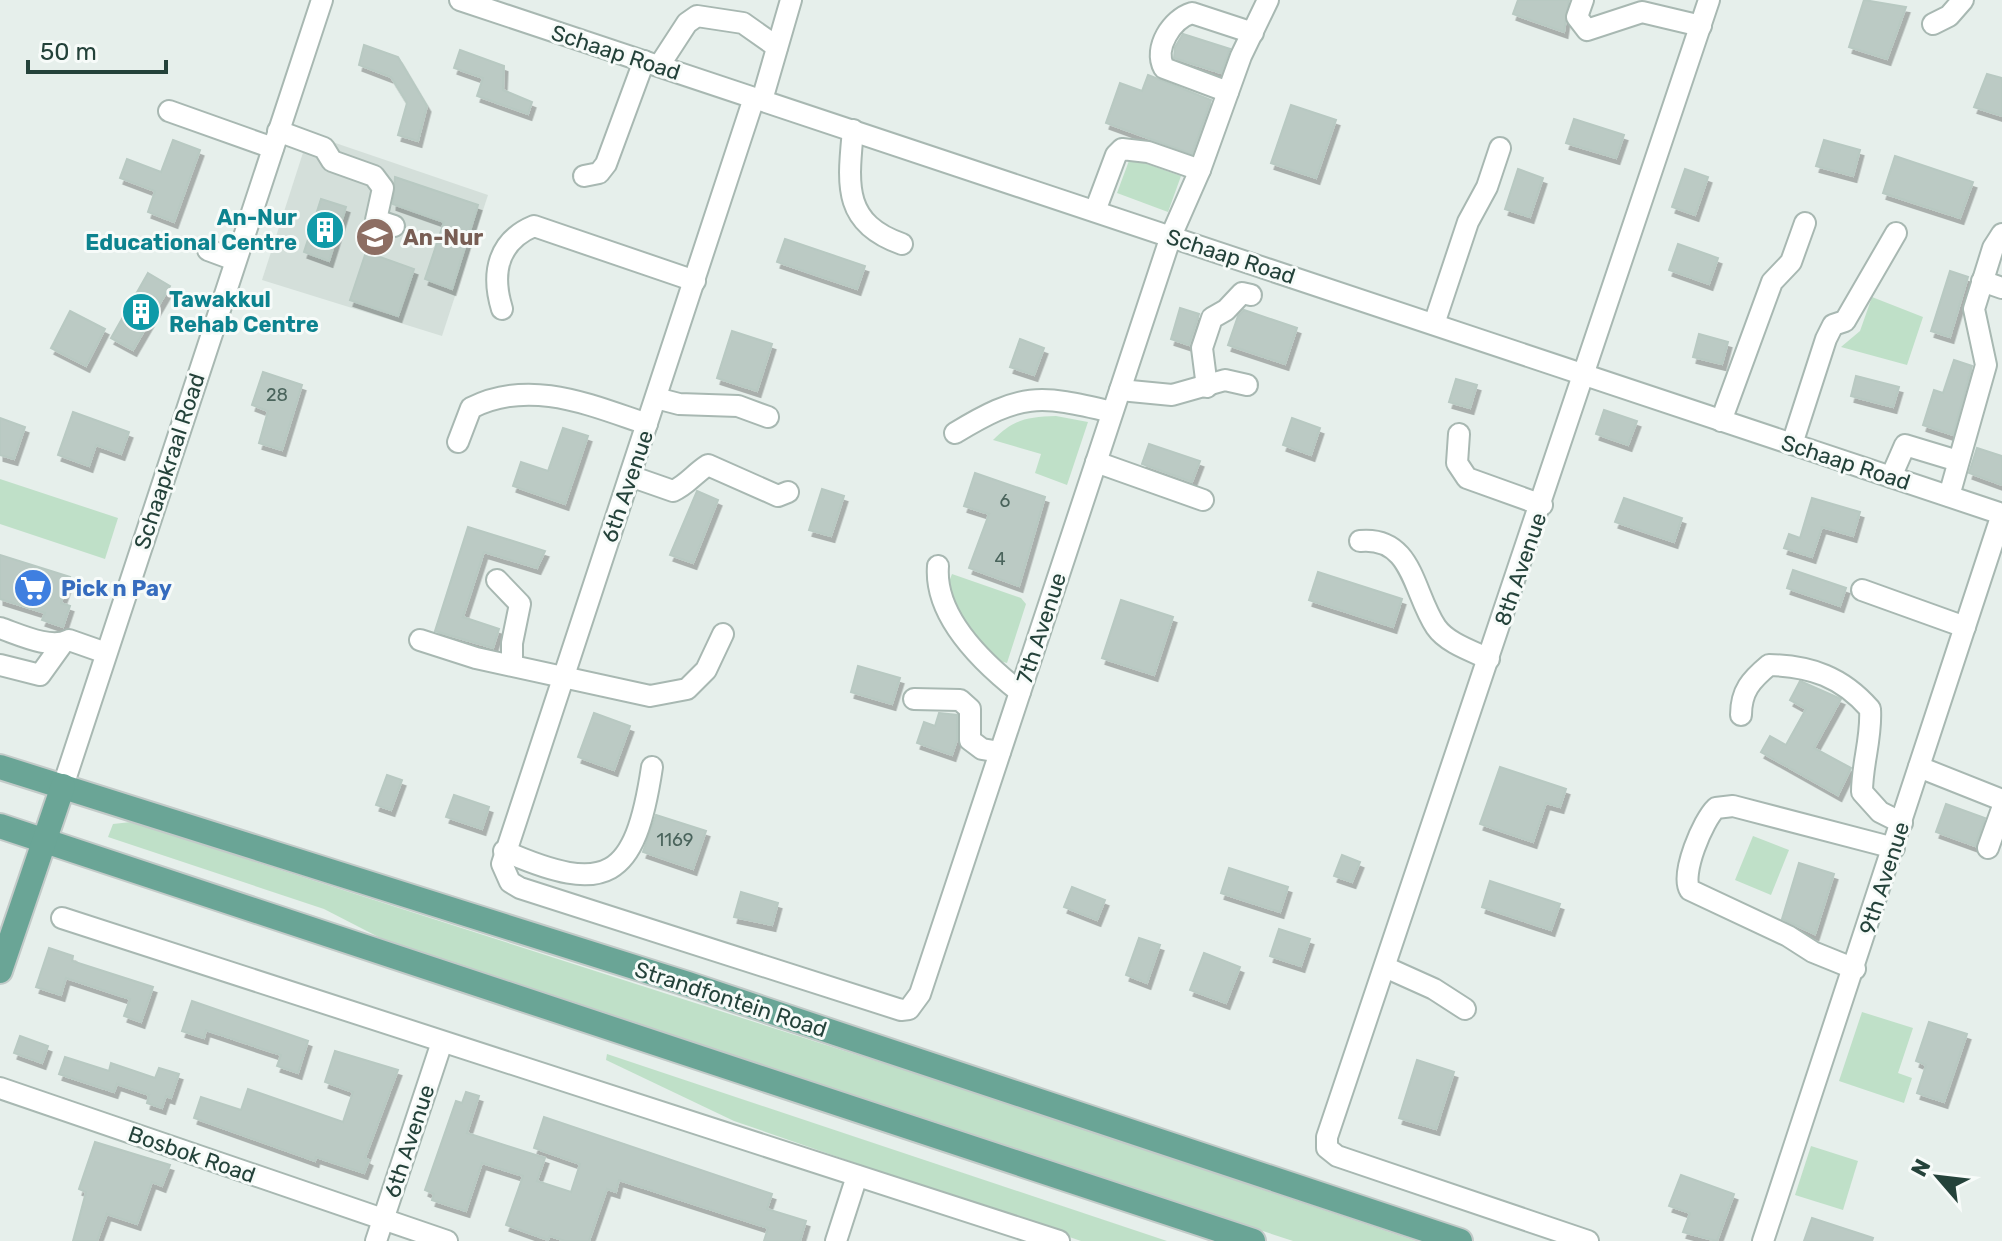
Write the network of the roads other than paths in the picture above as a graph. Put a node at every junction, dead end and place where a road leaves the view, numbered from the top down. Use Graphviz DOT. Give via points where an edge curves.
graph roads {
  1 [pos="322,0"];
  2 [pos="460,0"];
  3 [pos="791,0"];
  4 [pos="1268,0"];
  5 [pos="1583,0"];
  6 [pos="1709,0"];
  7 [pos="1963,0"];
  8 [pos="1638,6"];
  9 [pos="1933,24"];
  10 [pos="1701,26"];
  11 [pos="1253,33"];
  12 [pos="777,47"];
  13 [pos="652,64"];
  14 [pos="1228,92"];
  15 [pos="758,99"];
  16 [pos="169,111"];
  17 [pos="853,130"];
  18 [pos="276,140"];
  19 [pos="1500,148"];
  20 [pos="1200,170"];
  21 [pos="584,176"];
  22 [pos="1095,211"];
  23 [pos="1805,223"];
  24 [pos="394,226"];
  25 [pos="1896,233"];
  26 [pos="2002,234"];
  27 [pos="1171,236"];
  28 [pos="902,244"];
  29 [pos="208,250"];
  30 [pos="235,260"];
  31 [pos="695,281"];
  32 [pos="1982,281"];
  33 [pos="2002,288"];
  34 [pos="1251,295"];
  35 [pos="502,309"];
  36 [pos="1434,324"];
  37 [pos="1584,375"];
  38 [pos="1247,385"];
  39 [pos="1207,387"];
  40 [pos="1120,390"];
  41 [pos="656,398"];
  42 [pos="1112,412"];
  43 [pos="768,417"];
  44 [pos="1721,421"];
  45 [pos="647,424"];
  46 [pos="955,433"];
  47 [pos="1459,434"];
  48 [pos="458,442"];
  49 [pos="1792,444"];
  50 [pos="1958,461"];
  51 [pos="1096,462"];
  52 [pos="630,476"];
  53 [pos="1891,477"];
  54 [pos="788,492"];
  55 [pos="1949,496"];
  56 [pos="1203,500"];
  57 [pos="1542,505"];
  58 [pos="2002,514"];
  59 [pos="1360,541"];
  60 [pos="938,566"];
  61 [pos="497,580"];
  62 [pos="1862,590"];
  63 [pos="1965,627"];
  64 [pos="0,628"];
  65 [pos="723,634"];
  66 [pos="420,640"];
  67 [pos="63,643"];
  68 [pos="106,653"];
  69 [pos="1489,659"];
  70 [pos="512,664"];
  71 [pos="0,665"];
  72 [pos="563,674"];
  73 [pos="1020,692"];
  74 [pos="914,699"];
  75 [pos="1741,715"];
  76 [pos="1000,752"];
  77 [pos="0,767"];
  78 [pos="652,767"];
  79 [pos="1919,767"];
  80 [pos="63,786"];
  81 [pos="2002,800"];
  82 [pos="2002,809"];
  83 [pos="1902,823"];
  84 [pos="0,826"];
  85 [pos="44,841"];
  86 [pos="1894,848"];
  87 [pos="1988,848"];
  88 [pos="504,851"];
  89 [pos="504,873"];
  90 [pos="62,918"];
  91 [pos="1385,967"];
  92 [pos="1855,969"];
  93 [pos="0,971"];
  94 [pos="1465,1009"];
  95 [pos="442,1042"];
  96 [pos="0,1088"];
  97 [pos="857,1176"];
  98 [pos="383,1220"];
  99 [pos="376,1241"];
  100 [pos="447,1241"];
  101 [pos="836,1241"];
  102 [pos="1059,1241"];
  103 [pos="1253,1241"];
  104 [pos="1460,1241"];
  105 [pos="1588,1241"];
  106 [pos="1763,1241"];
  1 -- 18 [label="street, Schaapkraal Road"];
  2 -- 13 [label="street, Schaap Road"];
  3 -- 12 [label="street, 6th Avenue"];
  4 -- 11 [label="street, 7th Avenue"];
  5 -- 8 [label="street" via="1577,17 1587,30"];
  6 -- 10 [label="street, 8th Avenue"];
  7 -- 9 [label="street"];
  8 -- 10 [label="street"];
  10 -- 37 [label="street, 8th Avenue"];
  11 -- 14 [label="street, 7th Avenue"];
  11 -- 14 [label="street" via="1192,13 1170,28 1161,55 1164,68"];
  12 -- 13 [label="street" via="743,23 697,16"];
  12 -- 15 [label="street, 6th Avenue"];
  13 -- 15 [label="street, Schaap Road"];
  13 -- 21 [label="street" via="606,164 599,173"];
  14 -- 20 [label="street, 7th Avenue"];
  15 -- 17 [label="street, Schaap Road"];
  15 -- 31 [label="street, 6th Avenue"];
  16 -- 18 [label="street"];
  17 -- 22 [label="street, Schaap Road"];
  17 -- 28 [label="street" via="852,203 865,224"];
  18 -- 24 [label="street" via="324,148 332,161 374,176 383,188 376,220"];
  18 -- 30 [label="street, Schaapkraal Road"];
  19 -- 36 [label="street"];
  20 -- 22 [label="street" via="1122,149"];
  20 -- 27 [label="street, 7th Avenue"];
  22 -- 27 [label="street, Schaap Road"];
  23 -- 44 [label="street" via="1791,262 1772,282"];
  25 -- 49 [label="street" via="1845,321 1833,325 1826,339"];
  26 -- 32 [label="street"];
  27 -- 36 [label="street, Schaap Road"];
  27 -- 40 [label="street, 7th Avenue"];
  29 -- 30 [label="street"];
  30 -- 68 [label="street, Schaapkraal Road"];
  31 -- 35 [label="street" via="534,226 515,234 504,252 495,284"];
  31 -- 41 [label="street, 6th Avenue"];
  32 -- 33 [label="street"];
  32 -- 50 [label="street" via="1974,309 1986,365"];
  34 -- 39 [label="street" via="1242,293 1212,318 1202,348"];
  36 -- 37 [label="street, Schaap Road"];
  37 -- 44 [label="street, Schaap Road"];
  37 -- 57 [label="street, 8th Avenue"];
  38 -- 39 [label="street" via="1225,380"];
  39 -- 40 [label="street" via="1172,395"];
  40 -- 42 [label="street, 7th Avenue"];
  41 -- 43 [label="street" via="738,406"];
  41 -- 45 [label="street, 6th Avenue"];
  42 -- 46 [label="street" via="1069,402 1017,401"];
  42 -- 51 [label="street, 7th Avenue"];
  44 -- 49 [label="street, Schaap Road"];
  45 -- 48 [label="street" via="552,394 493,397 471,408"];
  45 -- 52 [label="street, 6th Avenue"];
  47 -- 57 [label="street" via="1457,463 1467,478"];
  49 -- 53 [label="street, Schaap Road"];
  50 -- 53 [label="street" via="1905,445"];
  50 -- 55 [label="street"];
  51 -- 56 [label="street"];
  51 -- 73 [label="street, 7th Avenue"];
  52 -- 54 [label="street" via="673,491 708,465 778,496"];
  52 -- 72 [label="street, 6th Avenue"];
  53 -- 55 [label="street, Schaap Road"];
  55 -- 58 [label="street, Schaap Road"];
  57 -- 69 [label="street, 8th Avenue"];
  58 -- 63 [label="street, 9th Avenue"];
  59 -- 69 [label="street" via="1397,550 1436,626 1454,642"];
  60 -- 73 [label="street" via="939,595 967,640"];
  61 -- 70 [label="street" via="520,604"];
  62 -- 63 [label="street"];
  63 -- 79 [label="street, 9th Avenue"];
  64 -- 67 [label="street"];
  65 -- 72 [label="street" via="706,670 687,689 671,694 650,696"];
  66 -- 70 [label="street"];
  67 -- 68 [label="street" via="69,640"];
  67 -- 71 [label="street" via="40,675"];
  68 -- 80 [label="street, Schaapkraal Road"];
  69 -- 91 [label="street, 8th Avenue"];
  70 -- 72 [label="street"];
  72 -- 88 [label="street, 6th Avenue"];
  73 -- 76 [label="street, 7th Avenue"];
  74 -- 76 [label="street" via="960,700 970,709 970,740"];
  75 -- 83 [label="street" via="1749,682 1769,665 1795,666 1835,678 1870,709 1872,738 1862,769 1862,792 1880,812"];
  76 -- 89 [label="street, 7th Avenue" via="920,994 909,1009 520,888"];
  77 -- 80 [label="main road, Strandfontein Road"];
  78 -- 88 [label="street" via="647,803 624,858 613,869 584,878"];
  79 -- 81 [label="street"];
  79 -- 83 [label="street, 9th Avenue"];
  80 -- 85 [label="main road"];
  80 -- 104 [label="main road, Strandfontein Road" via="688,984"];
  82 -- 87 [label="street"];
  83 -- 86 [label="street, 9th Avenue"];
  84 -- 85 [label="main road"];
  85 -- 93 [label="main road"];
  85 -- 103 [label="main road"];
  86 -- 92 [label="street, 9th Avenue"];
  86 -- 92 [label="street" via="1724,806 1709,814 1686,877 1690,890"];
  88 -- 89 [label="street, 6th Avenue"];
  90 -- 95 [label="street"];
  91 -- 94 [label="street"];
  91 -- 105 [label="street, 8th Avenue" via="1327,1148 1337,1156"];
  92 -- 106 [label="street, 9th Avenue"];
  95 -- 97 [label="street"];
  95 -- 98 [label="street, 6th Avenue"];
  96 -- 98 [label="street, Bosbok Road"];
  97 -- 101 [label="street"];
  97 -- 102 [label="street"];
  98 -- 99 [label="street, 6th Avenue"];
  98 -- 100 [label="street, Bosbok Road"];
}
